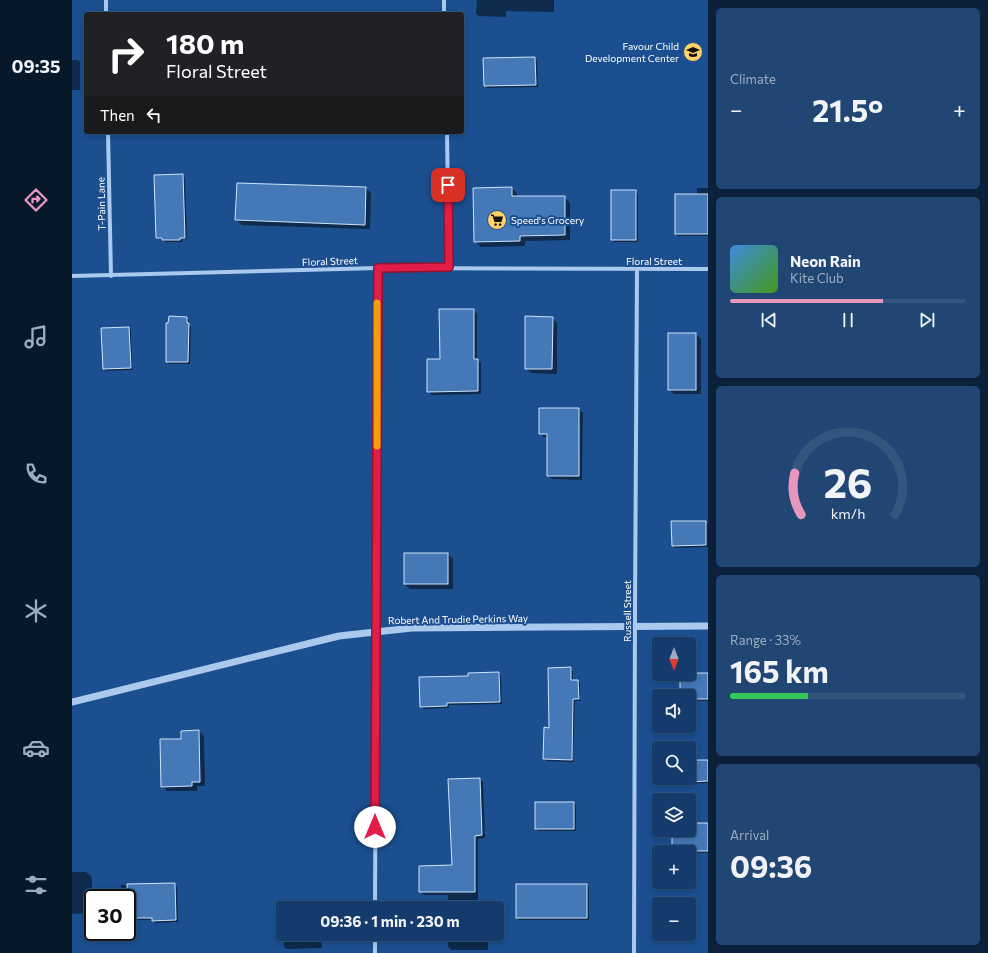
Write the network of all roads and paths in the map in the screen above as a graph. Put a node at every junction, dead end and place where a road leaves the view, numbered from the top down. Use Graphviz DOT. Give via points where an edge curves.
graph roads {
  1 [pos="106,0"];
  2 [pos="444,0"];
  3 [pos="106,12"];
  4 [pos="444,12"];
  5 [pos="108,134"];
  6 [pos="446,134"];
  7 [pos="449,267"];
  8 [pos="378,268"];
  9 [pos="637,269"];
  10 [pos="708,269"];
  11 [pos="72,276"];
  12 [pos="110,276"];
  13 [pos="635,626"];
  14 [pos="708,626"];
  15 [pos="376,631"];
  16 [pos="72,702"];
  17 [pos="375,901"];
  18 [pos="375,941"];
  19 [pos="375,953"];
  20 [pos="634,953"];
  1 -- 3 [label="street"];
  2 -- 4 [label="street"];
  5 -- 12 [label="street, T-Pain Lane"];
  6 -- 7 [label="street"];
  7 -- 8 [label="street, Floral Street"];
  7 -- 9 [label="street, Floral Street"];
  8 -- 12 [label="street, Floral Street"];
  8 -- 15 [label="street"];
  9 -- 10 [label="street, Floral Street"];
  9 -- 13 [label="street, Russell Street"];
  11 -- 12 [label="street, Floral Street"];
  13 -- 14 [label="street, Robert And Trudie Perkins Way"];
  13 -- 15 [label="street, Robert And Trudie Perkins Way" via="412,628"];
  13 -- 20 [label="street, Russell Street"];
  15 -- 16 [label="street, Robert And Trudie Perkins Way" via="339,636"];
  15 -- 17 [label="street"];
  18 -- 19 [label="street"];
}
